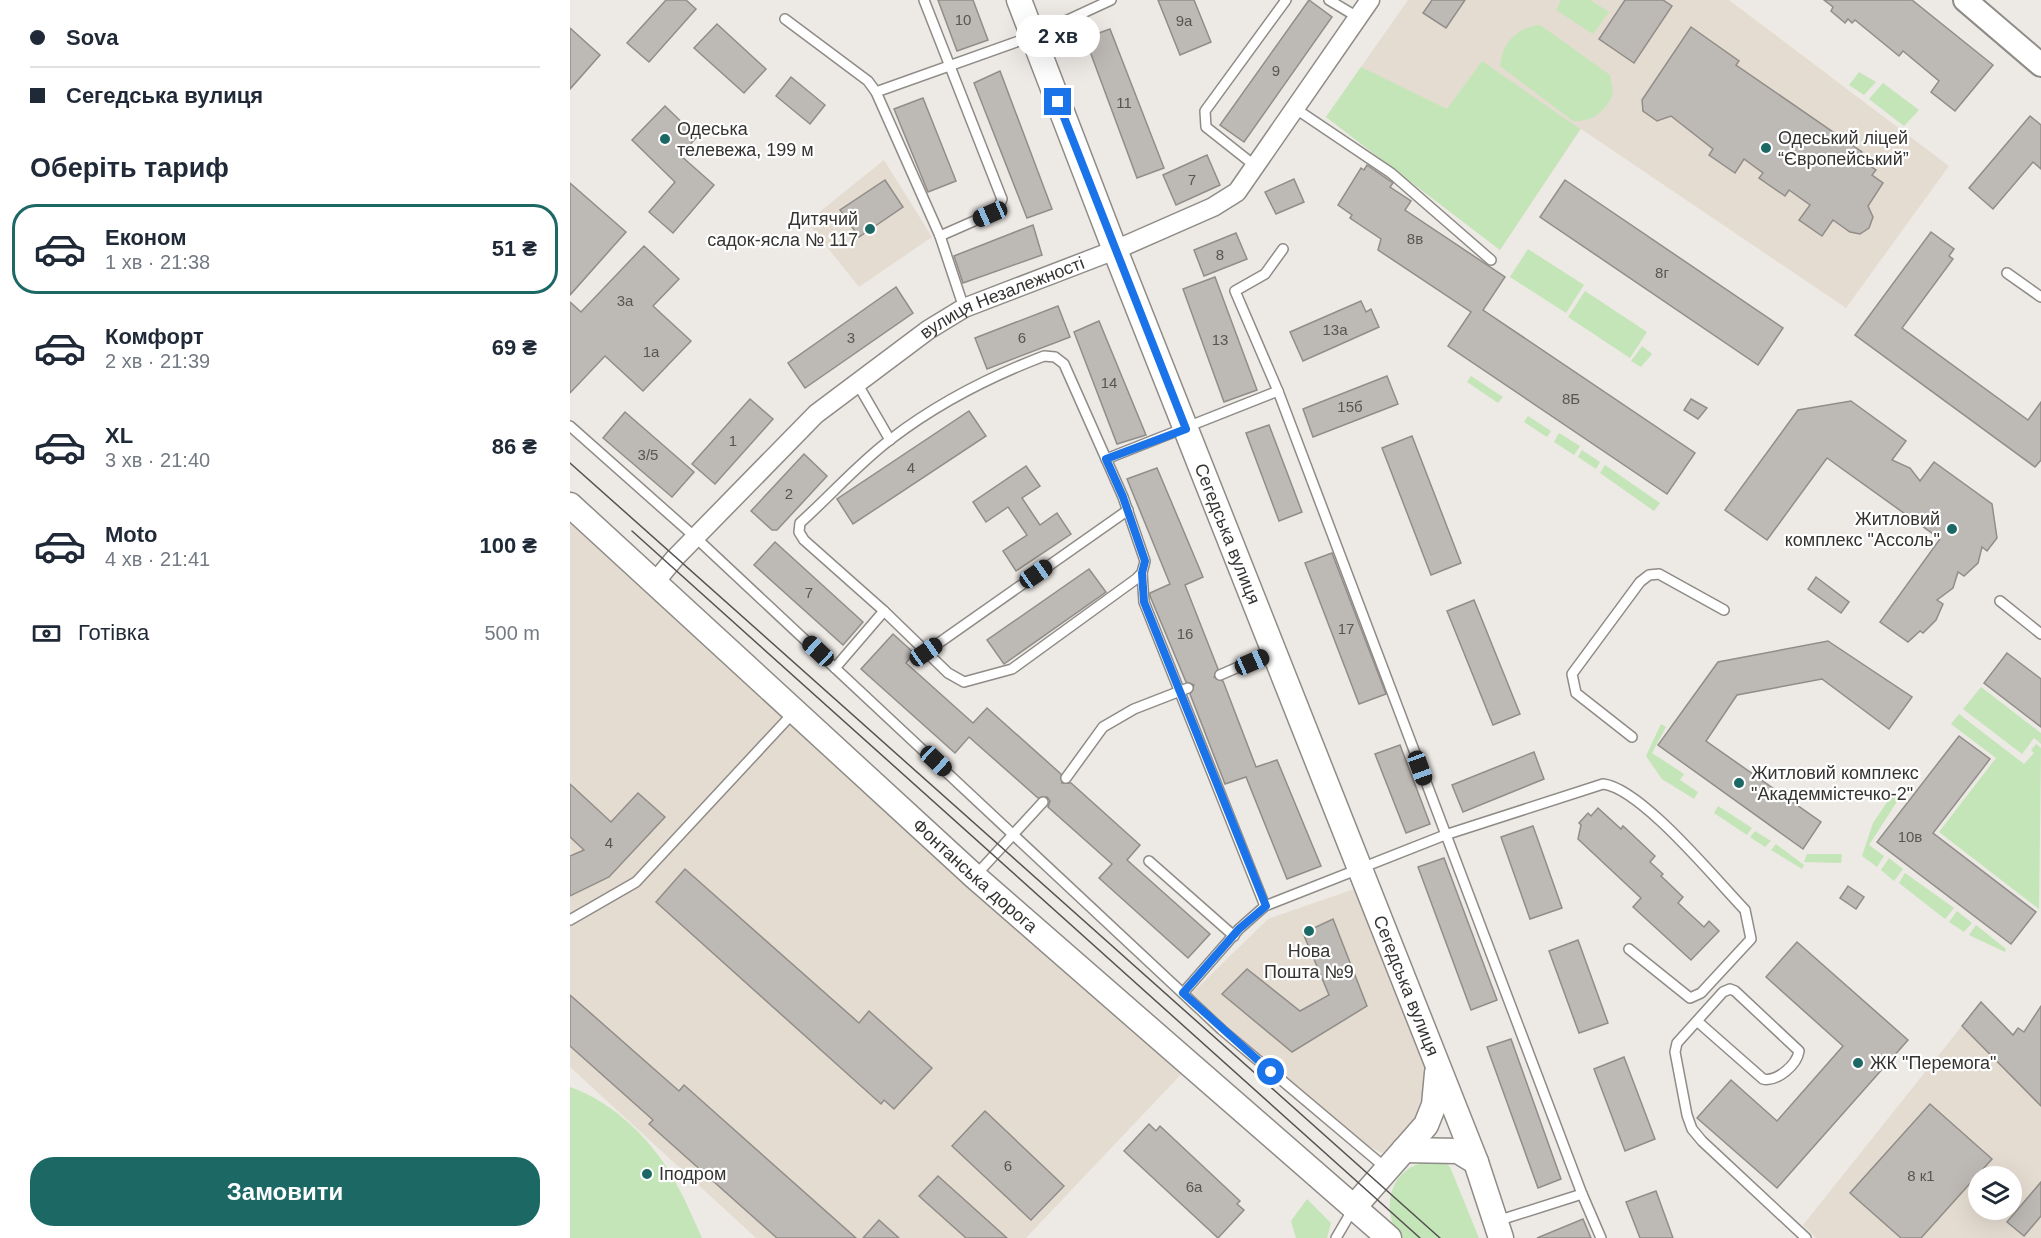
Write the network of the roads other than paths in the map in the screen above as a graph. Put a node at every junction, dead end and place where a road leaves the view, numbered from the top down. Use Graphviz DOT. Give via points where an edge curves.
graph roads {
  1 [pos="924,0"];
  2 [pos="1019,0"];
  3 [pos="1111,0"];
  4 [pos="1286,0"];
  5 [pos="1329,0"];
  6 [pos="1370,0"];
  7 [pos="1965,0"];
  8 [pos="1359,18"];
  9 [pos="785,20"];
  10 [pos="1033,36"];
  11 [pos="2041,65"];
  12 [pos="949,66"];
  13 [pos="876,92"];
  14 [pos="1296,109"];
  15 [pos="1254,165"];
  16 [pos="940,236"];
  17 [pos="1283,249"];
  18 [pos="1115,250"];
  19 [pos="1491,260"];
  20 [pos="2007,273"];
  21 [pos="2041,297"];
  22 [pos="964,308"];
  23 [pos="857,383"];
  24 [pos="1278,391"];
  25 [pos="570,426"];
  26 [pos="1186,429"];
  27 [pos="890,440"];
  28 [pos="1106,459"];
  29 [pos="570,505"];
  30 [pos="1128,510"];
  31 [pos="695,537"];
  32 [pos="1142,573"];
  33 [pos="656,582"];
  34 [pos="2000,601"];
  35 [pos="1724,610"];
  36 [pos="884,611"];
  37 [pos="2041,634"];
  38 [pos="926,652"];
  39 [pos="1274,652"];
  40 [pos="835,668"];
  41 [pos="1220,675"];
  42 [pos="1184,689"];
  43 [pos="796,711"];
  44 [pos="1632,737"];
  45 [pos="1066,778"];
  46 [pos="1043,802"];
  47 [pos="1014,834"];
  48 [pos="1445,835"];
  49 [pos="1149,861"];
  50 [pos="1359,868"];
  51 [pos="974,876"];
  52 [pos="1266,906"];
  53 [pos="570,920"];
  54 [pos="1233,936"];
  55 [pos="1629,949"];
  56 [pos="1183,993"];
  57 [pos="1697,1021"];
  58 [pos="1437,1065"];
  59 [pos="1404,1150"];
  60 [pos="1476,1161"];
  61 [pos="1387,1169"];
  62 [pos="1582,1194"];
  63 [pos="1354,1207"];
  64 [pos="1498,1230"];
  65 [pos="1336,1238"];
  66 [pos="1389,1238"];
  67 [pos="1601,1238"];
  68 [pos="1806,1238"];
  1 -- 12 [label="lane"];
  2 -- 10 [label="main road, Сегедська вулиця"];
  3 -- 10 [label="lane"];
  4 -- 15 [label="lane" via="1205,111 1206,127"];
  5 -- 8 [label="lane"];
  6 -- 8 [label="street, вулиця Незалежності"];
  7 -- 11 [label="street"];
  8 -- 14 [label="street, вулиця Незалежності"];
  9 -- 13 [label="lane" via="868,81"];
  10 -- 12 [label="lane"];
  10 -- 18 [label="main road, Сегедська вулиця"];
  12 -- 13 [label="lane"];
  12 -- 16 [label="lane" via="1002,199 998,209 990,214"];
  13 -- 16 [label="lane"];
  14 -- 15 [label="street, вулиця Незалежності"];
  14 -- 19 [label="lane" via="1391,173"];
  15 -- 18 [label="street, вулиця Незалежності" via="1237,192 1213,207"];
  16 -- 22 [label="lane"];
  17 -- 24 [label="lane" via="1265,274 1235,291"];
  18 -- 22 [label="street, вулиця Незалежності"];
  18 -- 26 [label="main road, Сегедська вулиця"];
  20 -- 21 [label="lane"];
  22 -- 23 [label="street, вулиця Незалежності"];
  23 -- 27 [label="lane"];
  23 -- 31 [label="street, вулиця Незалежності" via="816,414"];
  24 -- 26 [label="lane"];
  24 -- 48 [label="lane"];
  25 -- 31 [label="lane"];
  26 -- 28 [label="lane"];
  26 -- 39 [label="main road, Сегедська вулиця"];
  27 -- 28 [label="lane" via="954,396 1044,356 1055,357 1064,364"];
  27 -- 36 [label="lane" via="800,523 799,532"];
  28 -- 30 [label="lane"];
  29 -- 33 [label="main road, Фонтанська дорога"];
  30 -- 32 [label="lane" via="1145,561"];
  30 -- 38 [label="lane"];
  31 -- 33 [label="street, вулиця Незалежності"];
  31 -- 40 [label="lane"];
  32 -- 38 [label="lane" via="1012,669 964,682"];
  32 -- 42 [label="lane" via="1144,602"];
  33 -- 43 [label="main road, Фонтанська дорога"];
  34 -- 37 [label="lane"];
  35 -- 44 [label="lane" via="1659,574 1649,575 1572,674 1576,693"];
  36 -- 38 [label="lane"];
  36 -- 40 [label="lane"];
  39 -- 41 [label="lane"];
  39 -- 50 [label="main road, Сегедська вулиця"];
  40 -- 47 [label="lane"];
  42 -- 45 [label="lane" via="1134,709 1103,727"];
  42 -- 52 [label="lane"];
  43 -- 51 [label="main road, Фонтанська дорога"];
  43 -- 53 [label="lane" via="636,882"];
  46 -- 47 [label="lane"];
  47 -- 51 [label="lane"];
  47 -- 56 [label="lane"];
  48 -- 50 [label="lane"];
  48 -- 55 [label="lane" via="1603,784 1615,785 1641,802 1745,910 1751,939 1701,993 1690,998"];
  48 -- 62 [label="lane"];
  49 -- 54 [label="lane"];
  50 -- 52 [label="lane"];
  50 -- 58 [label="main road, Сегедська вулиця"];
  51 -- 63 [label="main road, Фонтанська дорога"];
  52 -- 54 [label="lane"];
  54 -- 56 [label="lane"];
  56 -- 61 [label="lane"];
  57 -- 57 [label="lane" via="1763,1078 1778,1077 1798,1057 1796,1045 1730,989"];
  57 -- 68 [label="lane" via="1677,1043 1675,1052 1692,1129"];
  58 -- 59 [label="main road, Сегедська вулиця" via="1434,1105 1426,1125"];
  58 -- 60 [label="main road, Сегедська вулиця"];
  59 -- 60 [label="main road" via="1458,1152"];
  59 -- 61 [label="main road, Сегедська вулиця"];
  60 -- 64 [label="main road, Сегедська вулиця"];
  61 -- 63 [label="main road, Сегедська вулиця"];
  62 -- 64 [label="lane"];
  62 -- 67 [label="lane"];
  63 -- 65 [label="lane"];
  63 -- 66 [label="main road, Фонтанська дорога"];
}
